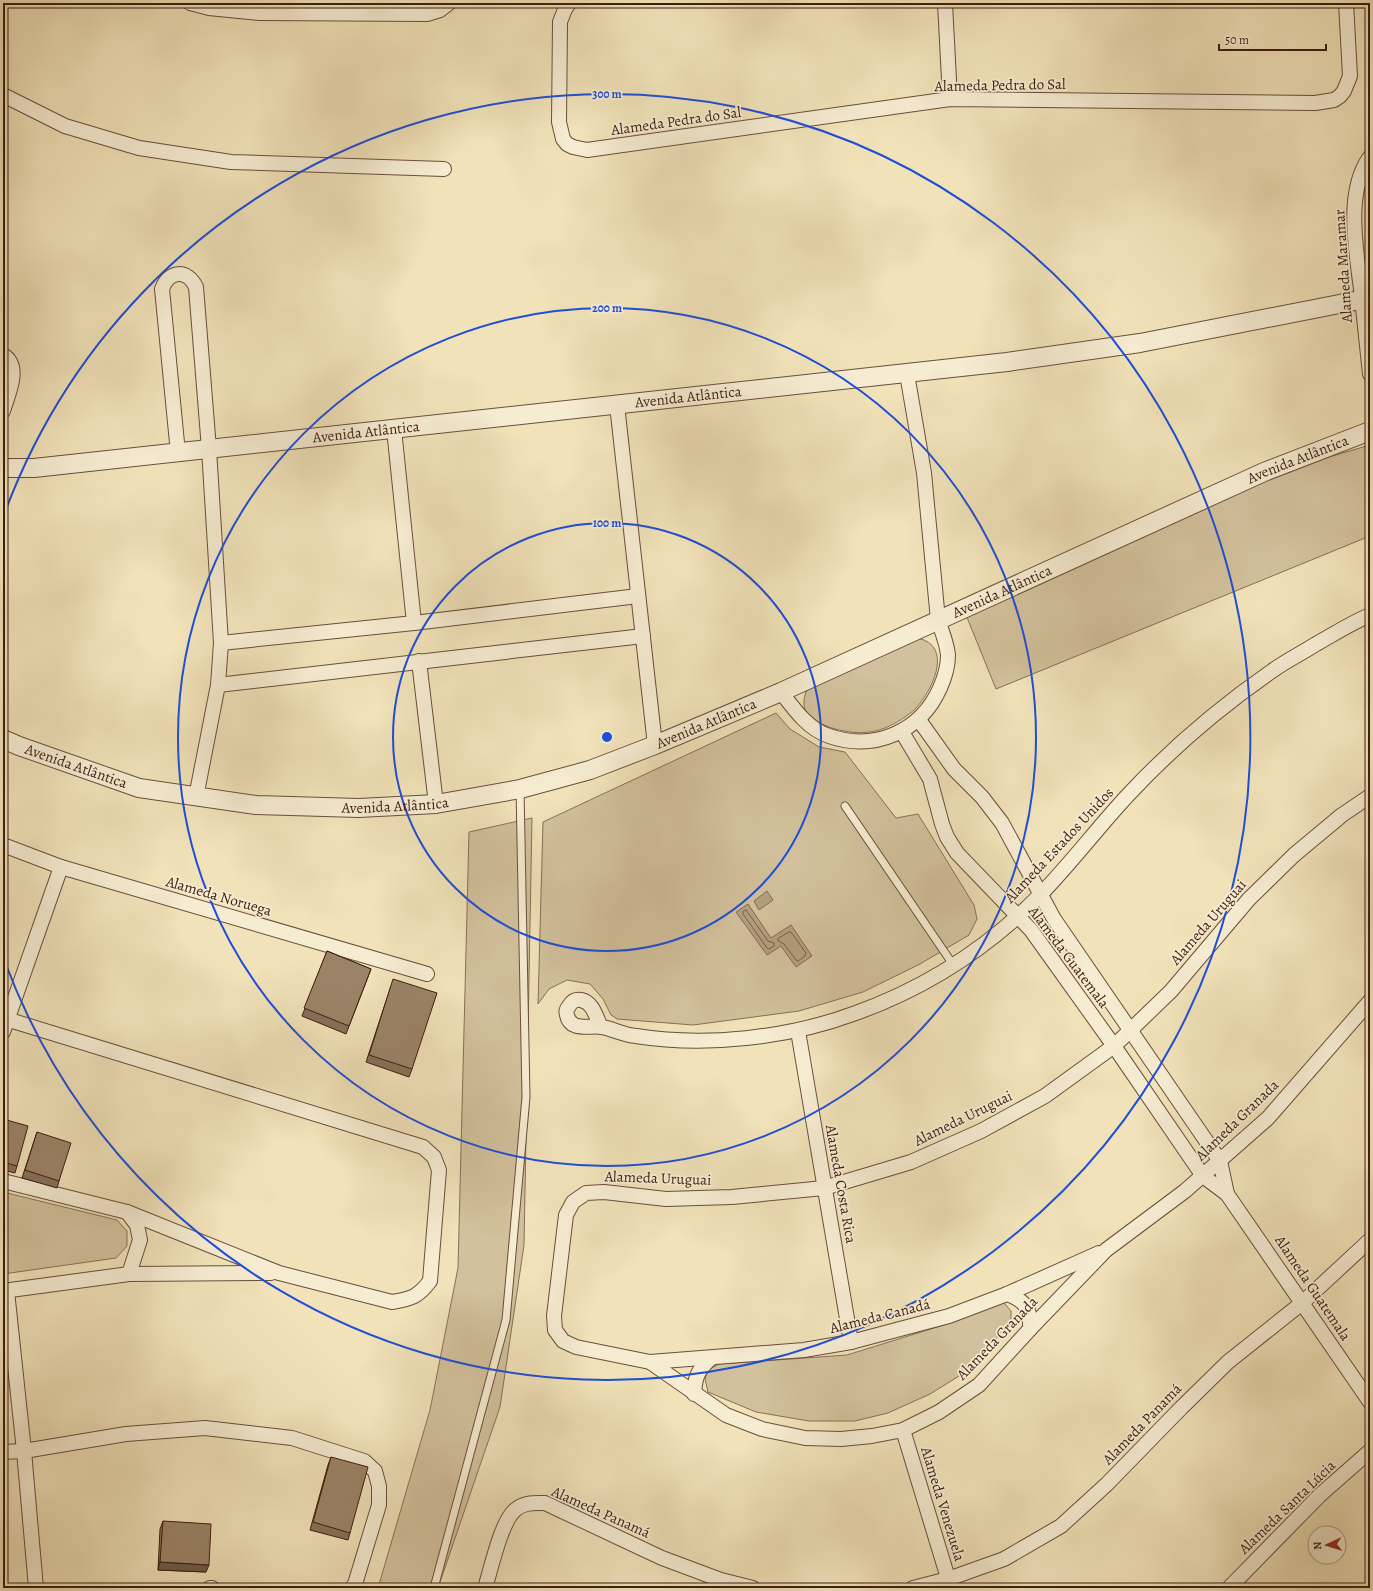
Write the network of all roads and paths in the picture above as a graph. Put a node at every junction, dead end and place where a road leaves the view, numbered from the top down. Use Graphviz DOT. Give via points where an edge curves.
graph roads {
  1 [pos="190,3"];
  2 [pos="449,3"];
  3 [pos="945,3"];
  4 [pos="1346,3"];
  5 [pos="568,4"];
  6 [pos="3,95"];
  7 [pos="950,99"];
  8 [pos="1370,158"];
  9 [pos="444,169"];
  10 [pos="1366,299"];
  11 [pos="3,355"];
  12 [pos="907,374"];
  13 [pos="1370,374"];
  14 [pos="617,405"];
  15 [pos="3,411"];
  16 [pos="394,430"];
  17 [pos="1370,431"];
  18 [pos="209,449"];
  19 [pos="178,453"];
  20 [pos="3,468"];
  21 [pos="638,596"];
  22 [pos="1370,615"];
  23 [pos="938,620"];
  24 [pos="414,623"];
  25 [pos="643,636"];
  26 [pos="221,643"];
  27 [pos="420,661"];
  28 [pos="218,685"];
  29 [pos="780,692"];
  30 [pos="919,720"];
  31 [pos="902,732"];
  32 [pos="3,738"];
  33 [pos="655,744"];
  34 [pos="520,789"];
  35 [pos="1370,796"];
  36 [pos="196,797"];
  37 [pos="436,804"];
  38 [pos="845,806"];
  39 [pos="3,845"];
  40 [pos="61,867"];
  41 [pos="1040,896"];
  42 [pos="1018,915"];
  43 [pos="954,966"];
  44 [pos="427,974"];
  45 [pos="1370,1001"];
  46 [pos="4,1023"];
  47 [pos="601,1027"];
  48 [pos="798,1031"];
  49 [pos="1131,1031"];
  50 [pos="1114,1046"];
  51 [pos="1220,1161"];
  52 [pos="1203,1176"];
  53 [pos="3,1181"];
  54 [pos="824,1188"];
  55 [pos="1227,1194"];
  56 [pos="127,1212"];
  57 [pos="1370,1240"];
  58 [pos="1106,1250"];
  59 [pos="280,1273"];
  60 [pos="129,1274"];
  61 [pos="5,1291"];
  62 [pos="1007,1294"];
  63 [pos="1302,1303"];
  64 [pos="554,1316"];
  65 [pos="1030,1328"];
  66 [pos="851,1342"];
  67 [pos="711,1358"];
  68 [pos="650,1362"];
  69 [pos="694,1394"];
  70 [pos="1370,1402"];
  71 [pos="902,1430"];
  72 [pos="24,1451"];
  73 [pos="1370,1451"];
  74 [pos="3,1452"];
  75 [pos="950,1584"];
  76 [pos="36,1588"];
  77 [pos="352,1588"];
  78 [pos="434,1588"];
  79 [pos="485,1588"];
  80 [pos="753,1588"];
  81 [pos="913,1588"];
  82 [pos="1229,1588"];
  1 -- 2 [label="street" via="209,8 260,13 427,14 440,10"];
  3 -- 7 [label="street"];
  4 -- 7 [label="street, Alameda Pedra do Sal" via="1350,76 1344,91 1334,100 1315,103"];
  5 -- 7 [label="street, Alameda Pedra do Sal" via="560,22 559,122 563,138 573,147 587,150"];
  6 -- 9 [label="street" via="65,126 138,148 231,162"];
  8 -- 10 [label="street, Alameda Maramar" via="1363,167 1355,199 1354,226"];
  10 -- 12 [label="street, Avenida Atlântica" via="1140,343"];
  10 -- 13 [label="street, Alameda Maramar"];
  11 -- 15 [label="street" via="8,358 13,369"];
  12 -- 14 [label="street, Avenida Atlântica"];
  12 -- 23 [label="street" via="924,473"];
  14 -- 16 [label="street, Avenida Atlântica"];
  14 -- 21 [label="street"];
  16 -- 18 [label="street, Avenida Atlântica"];
  16 -- 24 [label="street"];
  17 -- 23 [label="street, Avenida Atlântica" via="1264,472"];
  18 -- 19 [label="street, Avenida Atlântica"];
  18 -- 19 [label="street" via="196,287 188,276 174,275 164,283 162,289"];
  18 -- 26 [label="street"];
  19 -- 20 [label="street, Avenida Atlântica" via="34,468"];
  21 -- 24 [label="street"];
  21 -- 25 [label="street"];
  22 -- 41 [label="street, Alameda Estados Unidos" via="1273,670 1193,731 1129,794"];
  23 -- 29 [label="street, Avenida Atlântica"];
  23 -- 30 [label="street" via="948,655 946,675 936,698"];
  24 -- 26 [label="street"];
  25 -- 27 [label="street"];
  25 -- 33 [label="street"];
  26 -- 28 [label="street"];
  27 -- 28 [label="street"];
  27 -- 37 [label="street"];
  28 -- 36 [label="street"];
  29 -- 31 [label="street" via="809,725 829,736 854,741 877,740"];
  29 -- 33 [label="street, Avenida Atlântica"];
  30 -- 31 [label="street"];
  30 -- 41 [label="street, Alameda Guatemala" via="954,769 982,797 1002,823"];
  31 -- 42 [label="street, Alameda Guatemala" via="930,778 942,824 957,853"];
  32 -- 36 [label="street, Avenida Atlântica" via="139,788"];
  33 -- 34 [label="street, Avenida Atlântica" via="590,770"];
  34 -- 37 [label="street, Avenida Atlântica"];
  34 -- 78 [label="lane" via="526,1097 506,1320"];
  35 -- 49 [label="street, Alameda Uruguai" via="1342,815 1294,855 1249,898 1176,985"];
  36 -- 37 [label="street, Avenida Atlântica" via="256,805 359,808"];
  38 -- 43 [label="lane"];
  39 -- 40 [label="street, Alameda Noruega"];
  40 -- 44 [label="street, Alameda Noruega"];
  40 -- 46 [label="street"];
  41 -- 42 [label="street, Alameda Estados Unidos"];
  41 -- 49 [label="street, Alameda Guatemala"];
  42 -- 43 [label="street, Alameda Estados Unidos" via="993,938"];
  42 -- 50 [label="street, Alameda Guatemala"];
  43 -- 48 [label="street, Alameda Estados Unidos" via="905,993 852,1015"];
  45 -- 51 [label="street, Alameda Granada" via="1268,1118"];
  46 -- 59 [label="street" via="411,1142 423,1147 434,1157 439,1170 430,1281 421,1293 409,1300 392,1302"];
  47 -- 48 [label="street, Alameda Estados Unidos" via="634,1036 683,1040 736,1039"];
  48 -- 54 [label="street, Alameda Costa Rica"];
  49 -- 50 [label="street, Alameda Uruguai"];
  49 -- 51 [label="street, Alameda Guatemala"];
  50 -- 52 [label="street, Alameda Guatemala"];
  50 -- 54 [label="street, Alameda Uruguai" via="1045,1096 981,1131 911,1162"];
  51 -- 52 [label="street, Alameda Granada"];
  51 -- 55 [label="street, Alameda Guatemala"];
  52 -- 55 [label="street, Alameda Guatemala"];
  52 -- 58 [label="street, Alameda Granada"];
  53 -- 56 [label="street"];
  54 -- 64 [label="street, Alameda Uruguai" via="732,1197 666,1198 604,1192 586,1193 573,1202 566,1215"];
  54 -- 66 [label="street, Alameda Costa Rica"];
  55 -- 63 [label="street, Alameda Guatemala"];
  56 -- 59 [label="street"];
  56 -- 60 [label="street" via="136,1225 140,1240"];
  57 -- 63 [label="street, Alameda Panamá"];
  58 -- 62 [label="street, Alameda Canadá"];
  58 -- 65 [label="street, Alameda Granada"];
  59 -- 60 [label="street"];
  60 -- 61 [label="street"];
  61 -- 72 [label="street"];
  62 -- 65 [label="street" via="1018,1298 1026,1306 1031,1317"];
  62 -- 66 [label="street, Alameda Canadá" via="949,1316"];
  63 -- 70 [label="street, Alameda Guatemala"];
  63 -- 75 [label="street, Alameda Panamá" via="1228,1362 1107,1484 1061,1526 1004,1559"];
  64 -- 68 [label="street, Alameda Granada" via="555,1330 563,1341 576,1347"];
  65 -- 71 [label="street, Alameda Granada" via="979,1385 939,1412"];
  66 -- 67 [label="street, Alameda Canadá" via="804,1350"];
  67 -- 68 [label="street, Alameda Canadá"];
  67 -- 69 [label="street" via="701,1367 695,1379"];
  68 -- 69 [label="street, Alameda Granada"];
  69 -- 71 [label="street, Alameda Granada" via="726,1415 762,1429 805,1438 849,1438"];
  71 -- 75 [label="street, Alameda Venezuela"];
  72 -- 74 [label="street"];
  72 -- 76 [label="street"];
  72 -- 77 [label="street" via="126,1434 205,1428 292,1438 364,1461 375,1472 379,1486 379,1505"];
  73 -- 82 [label="street, Alameda Santa Lúcia" via="1320,1496"];
  75 -- 81 [label="street, Alameda Panamá"];
  79 -- 80 [label="street, Alameda Panamá" via="506,1522 515,1509 528,1503 545,1503 662,1558 721,1580"];
}
